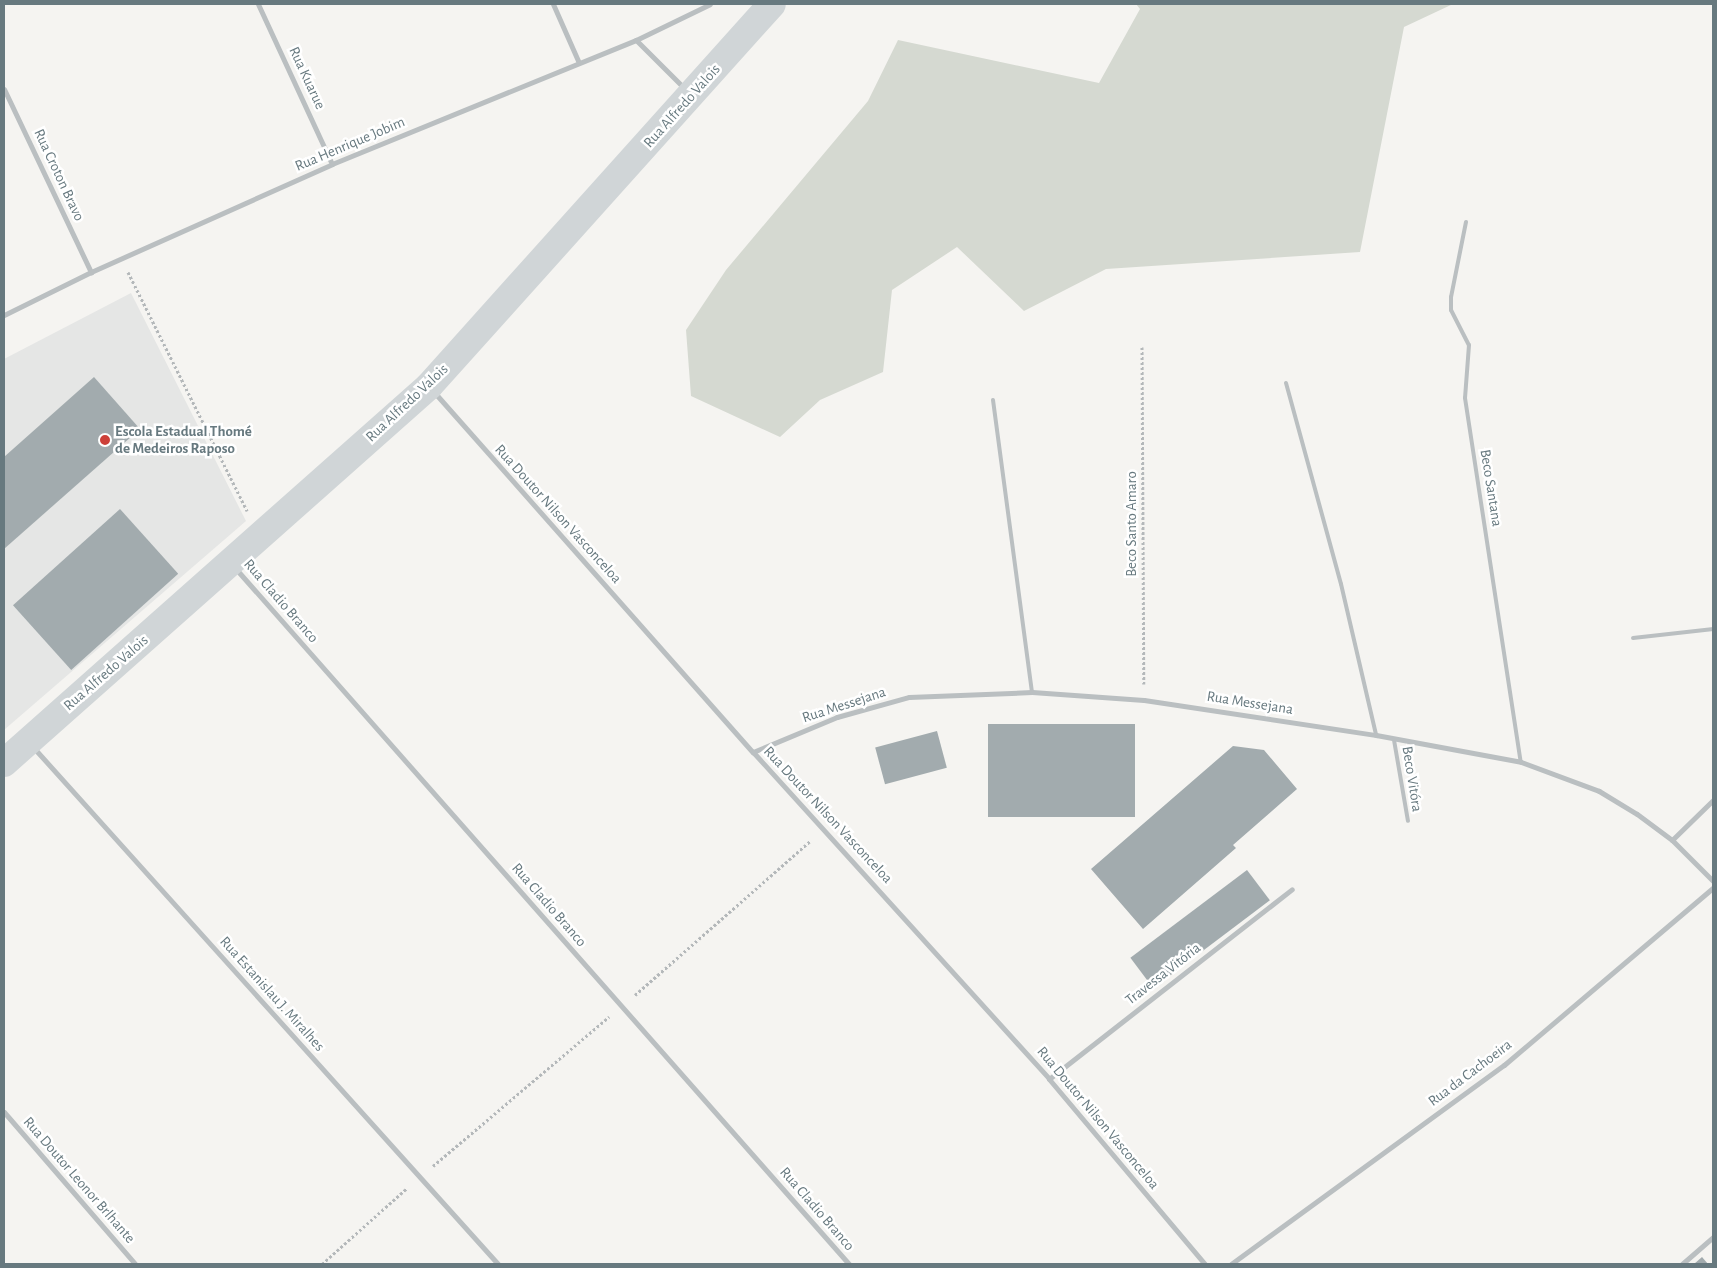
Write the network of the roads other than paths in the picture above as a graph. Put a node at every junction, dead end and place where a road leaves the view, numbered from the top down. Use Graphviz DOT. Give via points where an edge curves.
graph roads {
  1 [pos="258,4"];
  2 [pos="553,4"];
  3 [pos="710,4"];
  4 [pos="772,4"];
  5 [pos="636,40"];
  6 [pos="579,63"];
  7 [pos="4,89"];
  8 [pos="691,96"];
  9 [pos="332,164"];
  10 [pos="1466,222"];
  11 [pos="91,272"];
  12 [pos="4,315"];
  13 [pos="1286,383"];
  14 [pos="428,386"];
  15 [pos="993,400"];
  16 [pos="230,563"];
  17 [pos="1713,630"];
  18 [pos="1633,638"];
  19 [pos="1032,692"];
  20 [pos="1376,735"];
  21 [pos="1394,740"];
  22 [pos="28,741"];
  23 [pos="753,752"];
  24 [pos="1522,762"];
  25 [pos="4,763"];
  26 [pos="1713,800"];
  27 [pos="1408,822"];
  28 [pos="1672,840"];
  29 [pos="1713,881"];
  30 [pos="1713,888"];
  31 [pos="1292,889"];
  32 [pos="1049,1080"];
  33 [pos="4,1112"];
  34 [pos="1713,1236"];
  35 [pos="135,1264"];
  36 [pos="498,1264"];
  37 [pos="849,1264"];
  38 [pos="1205,1264"];
  39 [pos="1231,1264"];
  40 [pos="1682,1264"];
  1 -- 9 [label="street, Rua Kuarue"];
  2 -- 6 [label="street"];
  3 -- 5 [label="street, Rua Henrique Jobim"];
  4 -- 8 [label="street, Rua Alfredo Valois"];
  5 -- 6 [label="street, Rua Henrique Jobim"];
  5 -- 8 [label="street"];
  6 -- 9 [label="street, Rua Henrique Jobim"];
  7 -- 11 [label="street, Rua Croton Bravo"];
  8 -- 14 [label="street, Rua Alfredo Valois"];
  9 -- 11 [label="street, Rua Henrique Jobim"];
  10 -- 24 [label="lane, Beco Santana" via="1451,297 1452,310 1470,345 1466,398"];
  11 -- 12 [label="street, Rua Henrique Jobim"];
  13 -- 20 [label="lane" via="1341,584"];
  14 -- 16 [label="street, Rua Alfredo Valois"];
  14 -- 23 [label="street, Rua Doutor Nilson Vasconceloa"];
  15 -- 19 [label="lane"];
  16 -- 22 [label="street, Rua Alfredo Valois"];
  16 -- 37 [label="street, Rua Cladio Branco"];
  17 -- 18 [label="lane"];
  19 -- 20 [label="street, Rua Messejana" via="1144,700"];
  19 -- 23 [label="street, Rua Messejana" via="909,697 837,717"];
  20 -- 21 [label="street, Rua Messejana"];
  21 -- 24 [label="street, Rua Messejana"];
  21 -- 27 [label="lane, Beco Vitóra"];
  22 -- 25 [label="street, Rua Alfredo Valois"];
  22 -- 36 [label="street, Rua Estanislau J. Miralhes"];
  23 -- 32 [label="street, Rua Doutor Nilson Vasconceloa" via="825,828"];
  24 -- 28 [label="street, Rua Messejana" via="1599,791"];
  26 -- 28 [label="street"];
  28 -- 29 [label="street, Rua Messejana"];
  30 -- 39 [label="street, Rua da Cachoeira" via="1504,1065"];
  31 -- 32 [label="street, Travessa Vitória"];
  32 -- 38 [label="street, Rua Doutor Nilson Vasconceloa"];
  33 -- 35 [label="street, Rua Doutor Leonor Brlhante"];
  34 -- 40 [label="street"];
}
